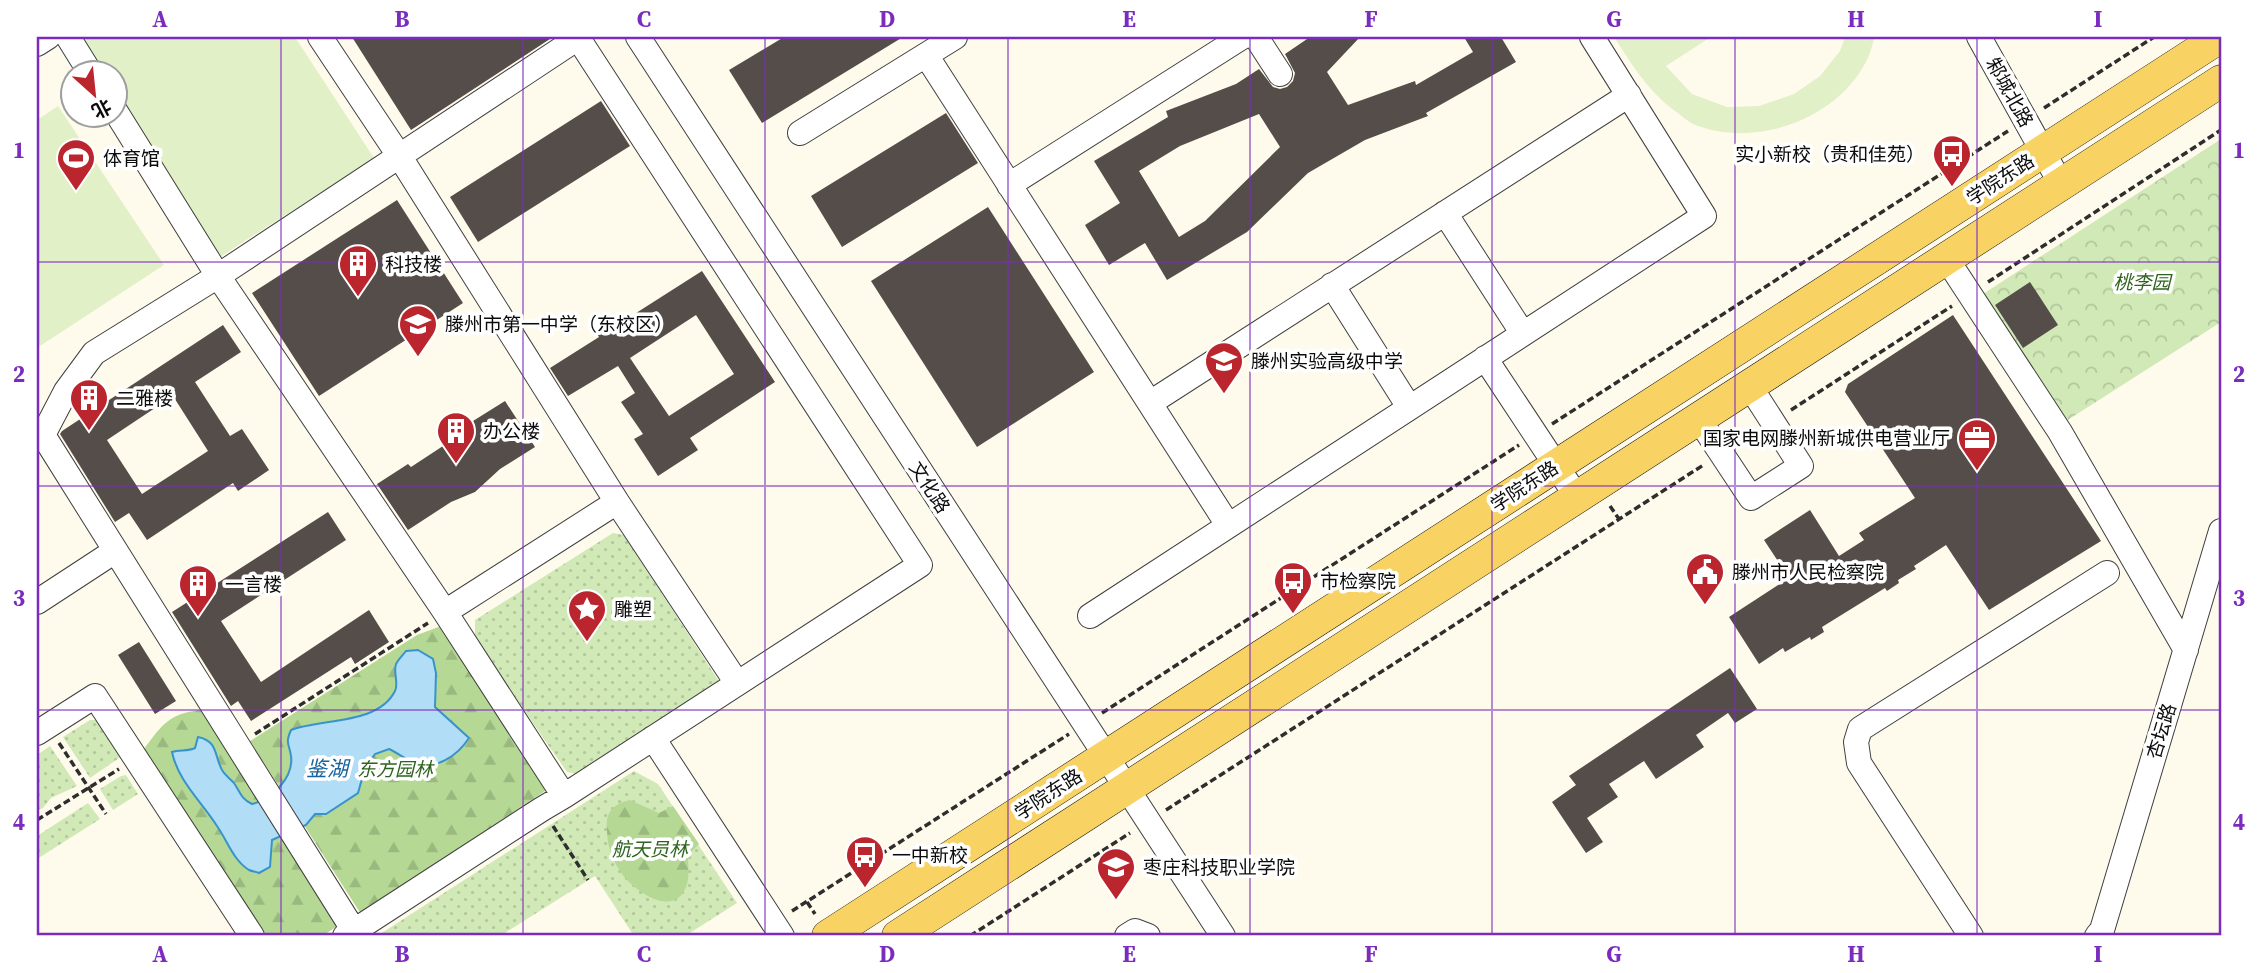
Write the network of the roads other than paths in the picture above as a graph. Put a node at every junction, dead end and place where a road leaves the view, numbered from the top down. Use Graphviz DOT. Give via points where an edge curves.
graph roads {
  1 [pos="48,37"];
  2 [pos="68,37"];
  3 [pos="320,37"];
  4 [pos="638,37"];
  5 [pos="955,37"];
  6 [pos="1242,37"];
  7 [pos="1256,37"];
  8 [pos="1592,37"];
  9 [pos="1979,37"];
  10 [pos="2220,37"];
  11 [pos="37,44"];
  12 [pos="926,55"];
  13 [pos="82,60"];
  14 [pos="1280,74"];
  15 [pos="2221,81"];
  16 [pos="1629,95"];
  17 [pos="127,130"];
  18 [pos="800,133"];
  19 [pos="2043,151"];
  20 [pos="400,157"];
  21 [pos="2061,184"];
  22 [pos="1009,185"];
  23 [pos="1445,213"];
  24 [pos="1946,258"];
  25 [pos="218,276"];
  26 [pos="1332,285"];
  27 [pos="1523,334"];
  28 [pos="1485,358"];
  29 [pos="1749,386"];
  30 [pos="1150,403"];
  31 [pos="1409,407"];
  32 [pos="1698,418"];
  33 [pos="1556,466"];
  34 [pos="1577,497"];
  35 [pos="617,502"];
  36 [pos="1228,525"];
  37 [pos="2221,531"];
  38 [pos="115,551"];
  39 [pos="2107,573"];
  40 [pos="37,602"];
  41 [pos="445,612"];
  42 [pos="1090,616"];
  43 [pos="2186,650"];
  44 [pos="737,682"];
  45 [pos="42,730"];
  46 [pos="653,738"];
  47 [pos="1105,757"];
  48 [pos="1126,789"];
  49 [pos="564,796"];
  50 [pos="778,930"];
  51 [pos="350,933"];
  52 [pos="2099,933"];
  53 [pos="252,936"];
  54 [pos="828,936"];
  55 [pos="898,936"];
  56 [pos="1127,936"];
  57 [pos="1148,936"];
  58 [pos="1223,936"];
  59 [pos="1971,936"];
  1 -- 11 [label="street"];
  2 -- 13 [label="street"];
  3 -- 20 [label="street"];
  4 -- 47 [label="street, 文化路"];
  5 -- 12 [label="street"];
  6 -- 22 [label="street"];
  7 -- 14 [label="street"];
  8 -- 16 [label="street"];
  9 -- 19 [label="street, 邾城北路"];
  10 -- 19 [label="main road, 学院东路"];
  12 -- 18 [label="street"];
  12 -- 22 [label="street"];
  15 -- 21 [label="main road, 学院东路"];
  16 -- 23 [label="street"];
  16 -- 27 [label="street" via="1704,216"];
  17 -- 25 [label="street"];
  19 -- 21 [label="street, 邾城北路"];
  19 -- 33 [label="main road, 学院东路"];
  20 -- 25 [label="street"];
  20 -- 35 [label="street"];
  20 -- 44 [label="street" via="578,38 905,541 920,565"];
  21 -- 24 [label="main road, 学院东路"];
  22 -- 30 [label="street"];
  23 -- 26 [label="street"];
  23 -- 27 [label="street"];
  24 -- 29 [label="main road, 学院东路"];
  24 -- 43 [label="street" via="2060,432"];
  25 -- 38 [label="street" via="94,353 66,391 43,435"];
  25 -- 41 [label="street"];
  26 -- 30 [label="street"];
  26 -- 31 [label="street"];
  27 -- 28 [label="street"];
  28 -- 31 [label="street"];
  28 -- 33 [label="street"];
  29 -- 32 [label="main road, 学院东路"];
  29 -- 32 [label="street" via="1801,466 1751,498"];
  30 -- 36 [label="street"];
  31 -- 36 [label="street"];
  32 -- 34 [label="main road, 学院东路"];
  33 -- 34 [label="street"];
  33 -- 47 [label="main road, 学院东路"];
  34 -- 48 [label="main road, 学院东路"];
  35 -- 41 [label="street"];
  35 -- 44 [label="street"];
  36 -- 42 [label="street"];
  37 -- 43 [label="street, 杏坛路"];
  38 -- 40 [label="street"];
  38 -- 51 [label="street"];
  39 -- 59 [label="street" via="1860,729 1856,742 1859,763"];
  41 -- 49 [label="street"];
  43 -- 52 [label="street, 杏坛路"];
  44 -- 46 [label="street"];
  45 -- 53 [label="street" via="95,696"];
  46 -- 49 [label="street"];
  46 -- 50 [label="street"];
  47 -- 48 [label="street, 文化路"];
  47 -- 54 [label="main road, 学院东路"];
  48 -- 55 [label="main road, 学院东路"];
  48 -- 58 [label="street, 文化路"];
  49 -- 51 [label="street"];
  56 -- 57 [label="street" via="1135,931"];
}
